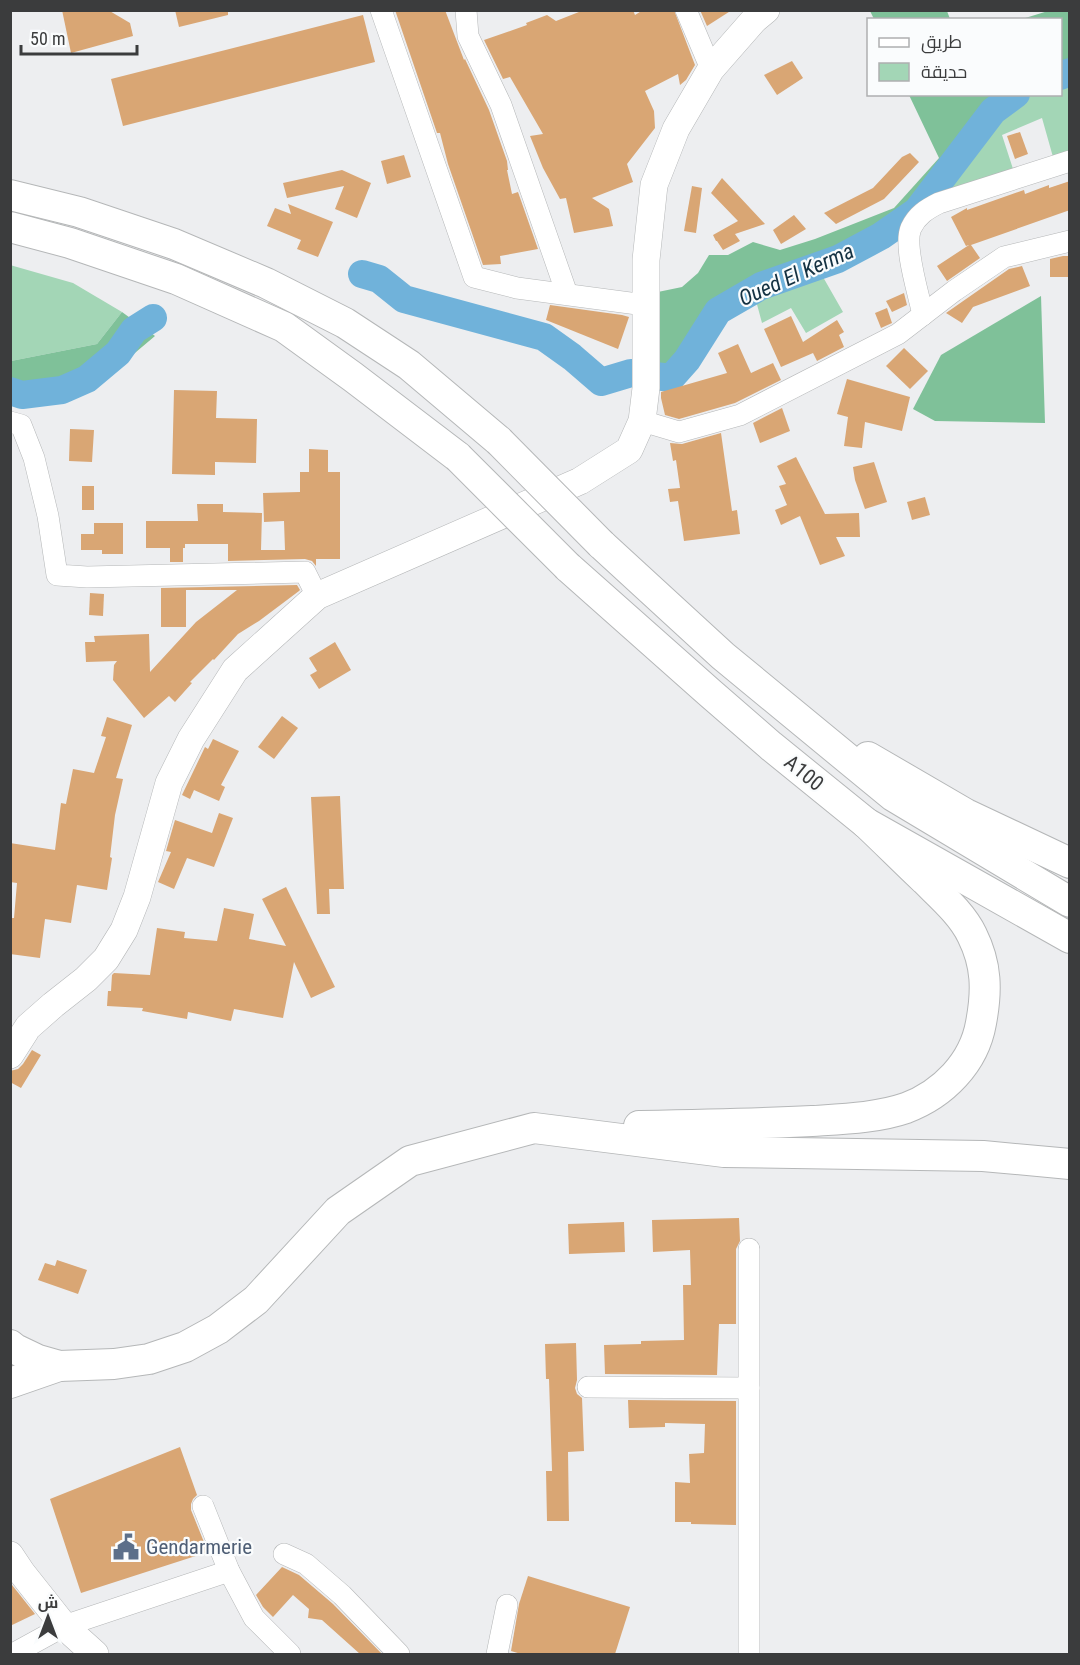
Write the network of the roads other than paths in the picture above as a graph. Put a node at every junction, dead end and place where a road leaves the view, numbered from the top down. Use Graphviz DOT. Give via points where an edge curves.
graph roads {
  1 [pos="381,10"];
  2 [pos="465,10"];
  3 [pos="686,10"];
  4 [pos="766,10"];
  5 [pos="711,69"];
  6 [pos="1070,160"];
  7 [pos="10,195"];
  8 [pos="10,227"];
  9 [pos="1070,241"];
  10 [pos="567,294"];
  11 [pos="645,305"];
  12 [pos="923,315"];
  13 [pos="642,421"];
  14 [pos="10,422"];
  15 [pos="317,596"];
  16 [pos="723,656"];
  17 [pos="866,823"];
  18 [pos="1070,863"];
  19 [pos="1070,902"];
  20 [pos="1070,938"];
  21 [pos="10,1055"];
  22 [pos="534,1128"];
  23 [pos="1070,1164"];
  24 [pos="748,1249"];
  25 [pos="10,1345"];
  26 [pos="58,1366"];
  27 [pos="10,1383"];
  28 [pos="588,1386"];
  29 [pos="748,1388"];
  30 [pos="203,1506"];
  31 [pos="284,1554"];
  32 [pos="14,1569"];
  33 [pos="229,1571"];
  34 [pos="507,1605"];
  35 [pos="47,1640"];
  36 [pos="13,1654"];
  37 [pos="95,1654"];
  38 [pos="290,1654"];
  39 [pos="399,1654"];
  40 [pos="497,1654"];
  41 [pos="748,1654"];
  1 -- 10 [label="street" via="474,277 517,288"];
  2 -- 10 [label="street" via="468,36 501,105"];
  3 -- 5 [label="street"];
  4 -- 5 [label="main road"];
  5 -- 11 [label="main road" via="676,129 654,185"];
  6 -- 12 [label="street" via="939,203 918,217 909,235"];
  7 -- 16 [label="highway, A100 / A100, bridge" via="79,212 174,244 345,322 409,364 499,441 601,544"];
  8 -- 17 [label="highway, A100 / A100, bridge" via="176,279 284,327 458,457 568,567"];
  9 -- 12 [label="street" via="1004,256"];
  10 -- 11 [label="street"];
  11 -- 13 [label="main road" via="647,352"];
  12 -- 13 [label="street" via="898,334 740,415 679,432"];
  13 -- 15 [label="main road" via="628,450 580,481"];
  14 -- 15 [label="street" via="21,425 34,458 57,575 305,572"];
  15 -- 21 [label="main road" via="236,670 191,739 169,783 137,897 124,930 106,959 28,1027"];
  16 -- 18 [label="highway" via="877,763 966,814"];
  16 -- 19 [label="highway, A100 / A100" via="893,796"];
  17 -- 20 [label="highway, A100 / A100"];
  17 -- 22 [label="highway" via="950,905 972,934 983,965 986,1000 979,1034 965,1064 943,1088 908,1107 828,1120"];
  22 -- 23 [label="highway" via="724,1152 983,1156"];
  22 -- 26 [label="highway" via="410,1161 338,1211 256,1300 218,1329 184,1347 149,1359"];
  24 -- 29 [label="street"];
  25 -- 26 [label="highway"];
  26 -- 27 [label="highway"];
  28 -- 29 [label="street"];
  29 -- 41 [label="street"];
  30 -- 33 [label="street"];
  31 -- 39 [label="street" via="306,1564 342,1595"];
  32 -- 35 [label="main road"];
  33 -- 35 [label="street"];
  33 -- 38 [label="street" via="254,1617"];
  34 -- 40 [label="street"];
  35 -- 36 [label="street"];
  35 -- 37 [label="main road"];
}
